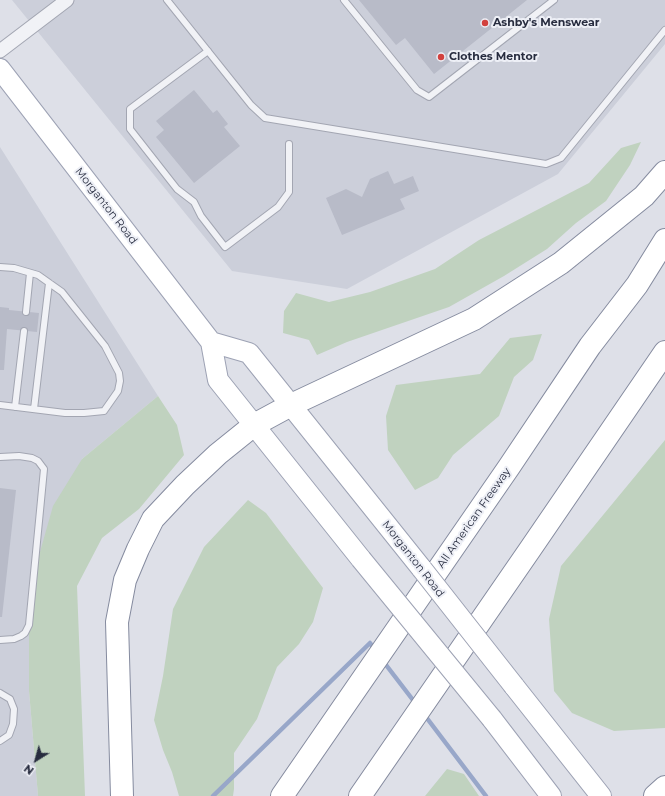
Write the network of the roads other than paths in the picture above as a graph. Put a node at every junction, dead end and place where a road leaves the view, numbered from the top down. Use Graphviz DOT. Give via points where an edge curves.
graph roads {
  1 [pos="66,0"];
  2 [pos="167,0"];
  3 [pos="344,0"];
  4 [pos="554,0"];
  5 [pos="665,30"];
  6 [pos="0,51"];
  7 [pos="208,51"];
  8 [pos="0,69"];
  9 [pos="289,144"];
  10 [pos="665,172"];
  11 [pos="665,240"];
  12 [pos="0,267"];
  13 [pos="30,273"];
  14 [pos="49,283"];
  15 [pos="26,312"];
  16 [pos="24,331"];
  17 [pos="211,342"];
  18 [pos="665,352"];
  19 [pos="0,405"];
  20 [pos="291,405"];
  21 [pos="15,407"];
  22 [pos="34,409"];
  23 [pos="254,425"];
  24 [pos="0,457"];
  25 [pos="0,640"];
  26 [pos="0,693"];
  27 [pos="0,741"];
  28 [pos="665,786"];
  29 [pos="122,796"];
  30 [pos="282,796"];
  31 [pos="360,796"];
  32 [pos="551,796"];
  33 [pos="601,796"];
  34 [pos="655,796"];
  1 -- 6 [label="street"];
  2 -- 7 [label="lane"];
  3 -- 4 [label="lane" via="416,90 429,97"];
  5 -- 7 [label="lane" via="561,158 546,164 265,118 251,105"];
  7 -- 9 [label="lane" via="130,109 130,129 177,189 194,202 201,216 225,247 278,207 289,192"];
  8 -- 17 [label="main road, Morganton Road"];
  10 -- 20 [label="highway" via="644,196 561,263 474,319"];
  11 -- 30 [label="highway, All American Freeway" via="638,285 590,346"];
  12 -- 13 [label="lane"];
  13 -- 14 [label="lane"];
  13 -- 15 [label="lane"];
  14 -- 22 [label="lane"];
  14 -- 22 [label="lane" via="62,292 105,346 119,373 120,381 118,391 104,410 65,413"];
  16 -- 21 [label="lane"];
  17 -- 20 [label="main road, Morganton Road" via="249,353"];
  17 -- 23 [label="main road, Morganton Road" via="218,380"];
  18 -- 31 [label="highway"];
  19 -- 21 [label="lane"];
  20 -- 23 [label="highway"];
  20 -- 33 [label="main road, Morganton Road, bridge"];
  21 -- 22 [label="lane"];
  23 -- 29 [label="highway" via="218,454 153,519 125,580 117,622"];
  23 -- 32 [label="main road, Morganton Road, bridge" via="492,719"];
  24 -- 25 [label="lane" via="32,458 44,469 29,625 21,636"];
  26 -- 27 [label="lane" via="10,699 14,709 9,735"];
  28 -- 34 [label="highway"];
}
